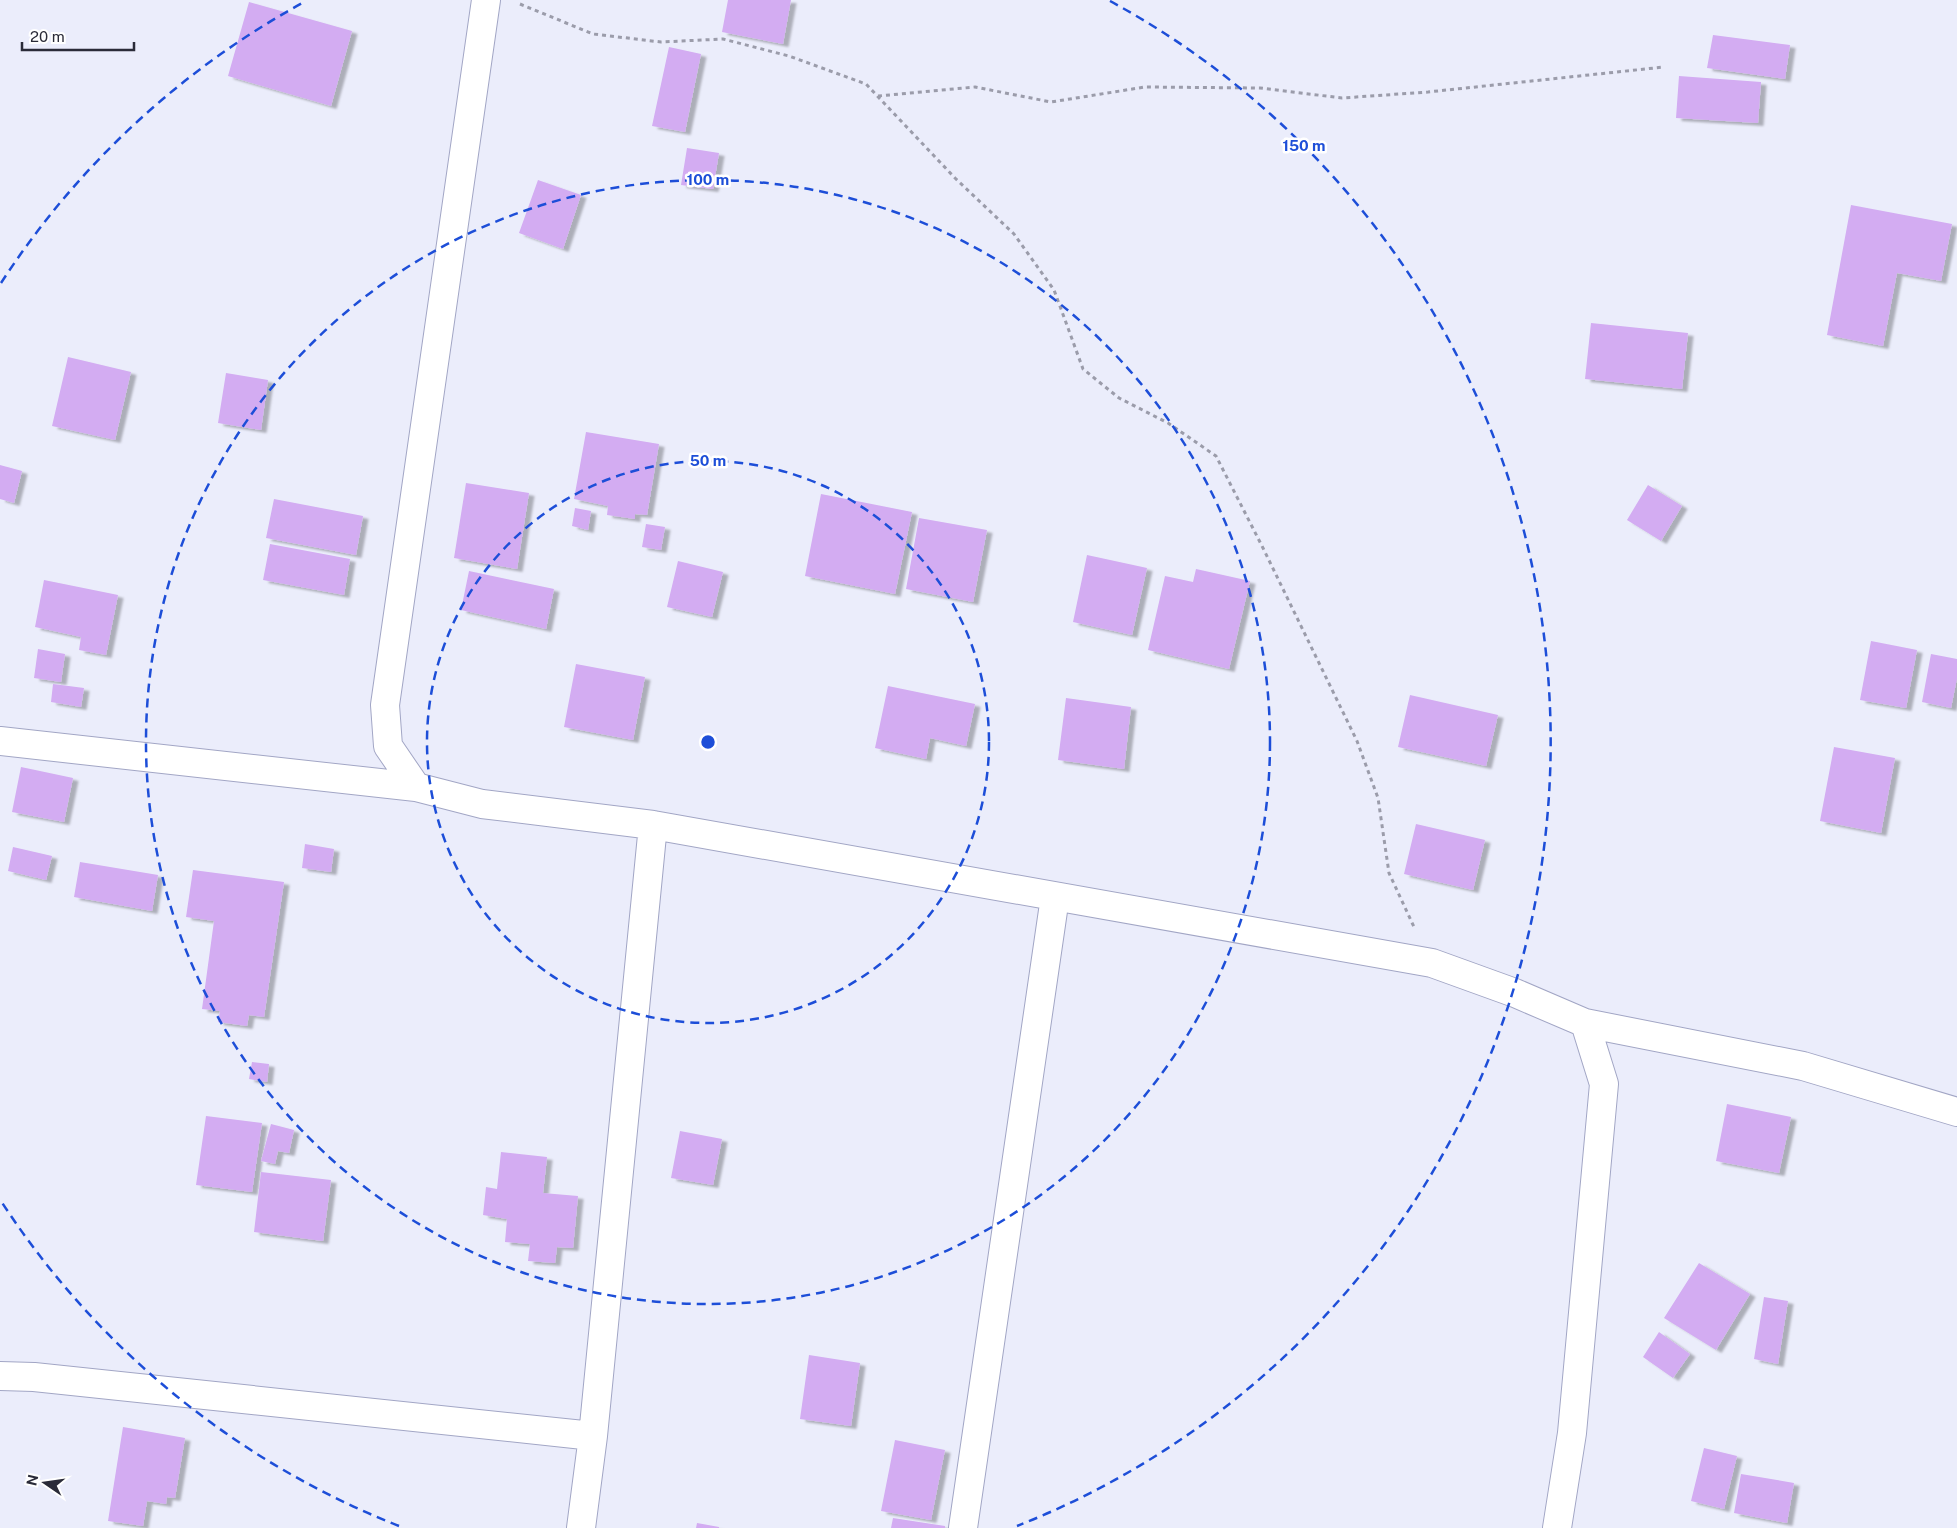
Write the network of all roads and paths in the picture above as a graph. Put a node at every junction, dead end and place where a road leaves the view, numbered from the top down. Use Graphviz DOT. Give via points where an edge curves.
graph roads {
  1 [pos="486,0"];
  2 [pos="518,3"];
  3 [pos="1664,68"];
  4 [pos="877,96"];
  5 [pos="0,741"];
  6 [pos="416,787"];
  7 [pos="653,825"];
  8 [pos="1055,897"];
  9 [pos="1432,963"];
  10 [pos="1585,1023"];
  11 [pos="1957,1112"];
  12 [pos="0,1376"];
  13 [pos="593,1436"];
  14 [pos="581,1528"];
  15 [pos="963,1528"];
  16 [pos="1557,1528"];
  1 -- 6 [label="street" via="385,704 388,746"];
  2 -- 4 [label="path" via="593,34 661,42 733,41 789,56 866,84"];
  3 -- 4 [label="path" via="1342,98 1260,88 1145,86 1051,102 975,87"];
  4 -- 9 [label="path" via="1014,234 1054,290 1083,369 1119,398 1168,423 1216,456 1357,741 1378,798 1389,873"];
  5 -- 6 [label="street"];
  6 -- 7 [label="street" via="482,804"];
  7 -- 8 [label="street"];
  7 -- 13 [label="street"];
  8 -- 9 [label="street"];
  8 -- 15 [label="street"];
  9 -- 10 [label="street"];
  10 -- 11 [label="street" via="1803,1066"];
  10 -- 16 [label="street" via="1604,1084 1572,1433"];
  12 -- 13 [label="street"];
  13 -- 14 [label="street"];
}
